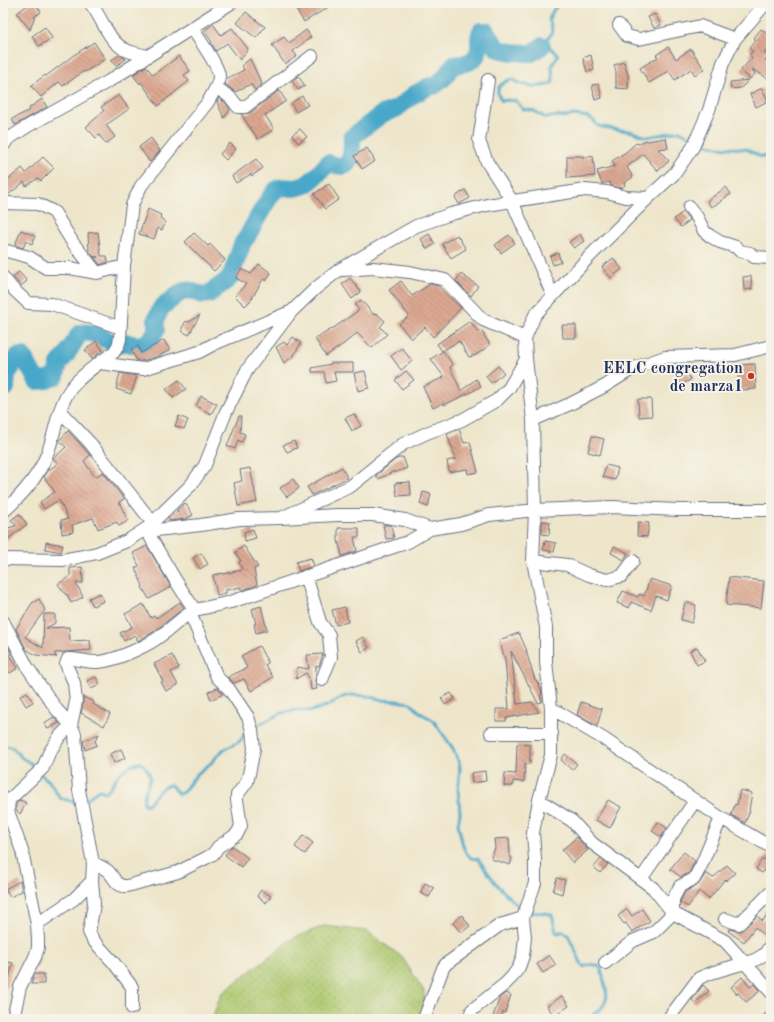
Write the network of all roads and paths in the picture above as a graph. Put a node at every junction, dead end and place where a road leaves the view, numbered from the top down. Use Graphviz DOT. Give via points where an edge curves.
graph roads {
  1 [pos="90,3"];
  2 [pos="232,3"];
  3 [pos="766,3"];
  4 [pos="618,25"];
  5 [pos="192,28"];
  6 [pos="735,39"];
  7 [pos="147,56"];
  8 [pos="312,56"];
  9 [pos="488,80"];
  10 [pos="216,87"];
  11 [pos="3,146"];
  12 [pos="648,198"];
  13 [pos="512,202"];
  14 [pos="3,203"];
  15 [pos="689,206"];
  16 [pos="3,250"];
  17 [pos="771,258"];
  18 [pos="124,266"];
  19 [pos="339,270"];
  20 [pos="97,273"];
  21 [pos="3,277"];
  22 [pos="553,296"];
  23 [pos="291,312"];
  24 [pos="121,328"];
  25 [pos="525,338"];
  26 [pos="771,346"];
  27 [pos="526,359"];
  28 [pos="100,363"];
  29 [pos="60,411"];
  30 [pos="533,420"];
  31 [pos="535,510"];
  32 [pos="771,510"];
  33 [pos="3,512"];
  34 [pos="281,518"];
  35 [pos="149,527"];
  36 [pos="430,529"];
  37 [pos="3,559"];
  38 [pos="533,561"];
  39 [pos="633,561"];
  40 [pos="306,576"];
  41 [pos="192,611"];
  42 [pos="3,621"];
  43 [pos="322,680"];
  44 [pos="551,708"];
  45 [pos="71,725"];
  46 [pos="490,733"];
  47 [pos="552,733"];
  48 [pos="539,800"];
  49 [pos="695,801"];
  50 [pos="721,818"];
  51 [pos="771,847"];
  52 [pos="94,863"];
  53 [pos="641,879"];
  54 [pos="92,881"];
  55 [pos="771,892"];
  56 [pos="673,913"];
  57 [pos="523,918"];
  58 [pos="725,919"];
  59 [pos="37,924"];
  60 [pos="771,944"];
  61 [pos="605,963"];
  62 [pos="745,963"];
  63 [pos="771,992"];
  64 [pos="132,1008"];
  65 [pos="13,1019"];
  66 [pos="424,1019"];
  67 [pos="469,1019"];
  68 [pos="668,1019"];
  1 -- 7 [label="street" via="116,43 126,50"];
  2 -- 5 [label="street"];
  3 -- 6 [label="street"];
  4 -- 6 [label="street" via="627,36 639,39 700,26"];
  5 -- 7 [label="street"];
  5 -- 10 [label="street" via="216,67 219,76"];
  6 -- 12 [label="street" via="723,63 709,110 693,147 675,173"];
  7 -- 11 [label="street" via="109,81 28,126"];
  8 -- 10 [label="street" via="245,107 238,107"];
  9 -- 13 [label="street" via="479,141 487,162"];
  10 -- 18 [label="street" via="208,102 141,186 132,205"];
  12 -- 13 [label="street" via="585,190"];
  12 -- 22 [label="street"];
  13 -- 19 [label="street" via="450,214 416,226"];
  13 -- 22 [label="street"];
  14 -- 20 [label="street" via="38,204 54,212 73,243"];
  15 -- 17 [label="street" via="704,231 720,242 736,247 754,258"];
  16 -- 20 [label="street" via="29,257 46,268 70,268"];
  18 -- 20 [label="street"];
  18 -- 24 [label="street"];
  19 -- 23 [label="street"];
  19 -- 25 [label="street" via="373,268 410,272 445,280 483,320"];
  21 -- 24 [label="street" via="28,303 52,304"];
  22 -- 25 [label="street" via="535,316"];
  23 -- 28 [label="street" via="199,352 144,369"];
  23 -- 35 [label="street" via="247,370 226,412 205,465 191,485"];
  24 -- 28 [label="street" via="119,344 114,352"];
  25 -- 27 [label="street"];
  26 -- 30 [label="street" via="735,355 665,357 632,369 605,386"];
  27 -- 30 [label="street"];
  27 -- 34 [label="street" via="509,388 497,400 462,420 403,444 351,486"];
  28 -- 29 [label="street" via="71,388"];
  29 -- 33 [label="street" via="47,454 35,477"];
  29 -- 35 [label="street" via="90,443"];
  30 -- 31 [label="street"];
  31 -- 32 [label="street" via="612,507"];
  31 -- 36 [label="street" via="489,515 461,524"];
  31 -- 38 [label="street"];
  34 -- 35 [label="street"];
  34 -- 36 [label="street" via="372,515 404,520"];
  35 -- 37 [label="street" via="112,548 78,557 62,560"];
  35 -- 41 [label="street"];
  36 -- 40 [label="street" via="408,542"];
  38 -- 39 [label="street" via="567,565 607,580 622,576"];
  38 -- 44 [label="street" via="546,627 546,662"];
  40 -- 41 [label="street" via="231,602"];
  40 -- 43 [label="street" via="320,622 329,636 331,657"];
  41 -- 45 [label="street" via="147,645 124,654 89,663 75,658 68,659 66,664 74,683 76,702"];
  41 -- 52 [label="street" via="217,677 229,689 248,717 252,730 254,749 249,774 247,782 237,795 240,830 199,862 178,872 127,886 118,885 110,873"];
  42 -- 45 [label="street" via="28,668 57,710"];
  44 -- 47 [label="street"];
  44 -- 49 [label="street" via="604,739"];
  45 -- 52 [label="street" via="76,743 79,790"];
  45 -- 59 [label="street" via="60,736 43,768 9,800 8,811 22,851"];
  46 -- 47 [label="street"];
  47 -- 48 [label="street" via="551,755"];
  48 -- 53 [label="street" via="572,821 592,842"];
  48 -- 57 [label="street" via="533,833 535,882"];
  49 -- 50 [label="street"];
  49 -- 53 [label="street"];
  50 -- 51 [label="street"];
  50 -- 56 [label="street" via="694,879 680,886 673,899"];
  52 -- 54 [label="street"];
  53 -- 56 [label="street" via="653,888"];
  54 -- 59 [label="street" via="74,899"];
  54 -- 64 [label="street" via="94,904 89,932 132,987"];
  55 -- 58 [label="street" via="739,924"];
  56 -- 61 [label="street" via="654,932 633,942"];
  56 -- 62 [label="street" via="725,941"];
  57 -- 66 [label="street" via="500,924 446,964"];
  57 -- 67 [label="street" via="525,936 519,967 505,984 472,1010"];
  59 -- 65 [label="street" via="38,948 20,987"];
  60 -- 62 [label="street" via="765,954"];
  62 -- 63 [label="street"];
  62 -- 68 [label="street" via="699,978"];
}
